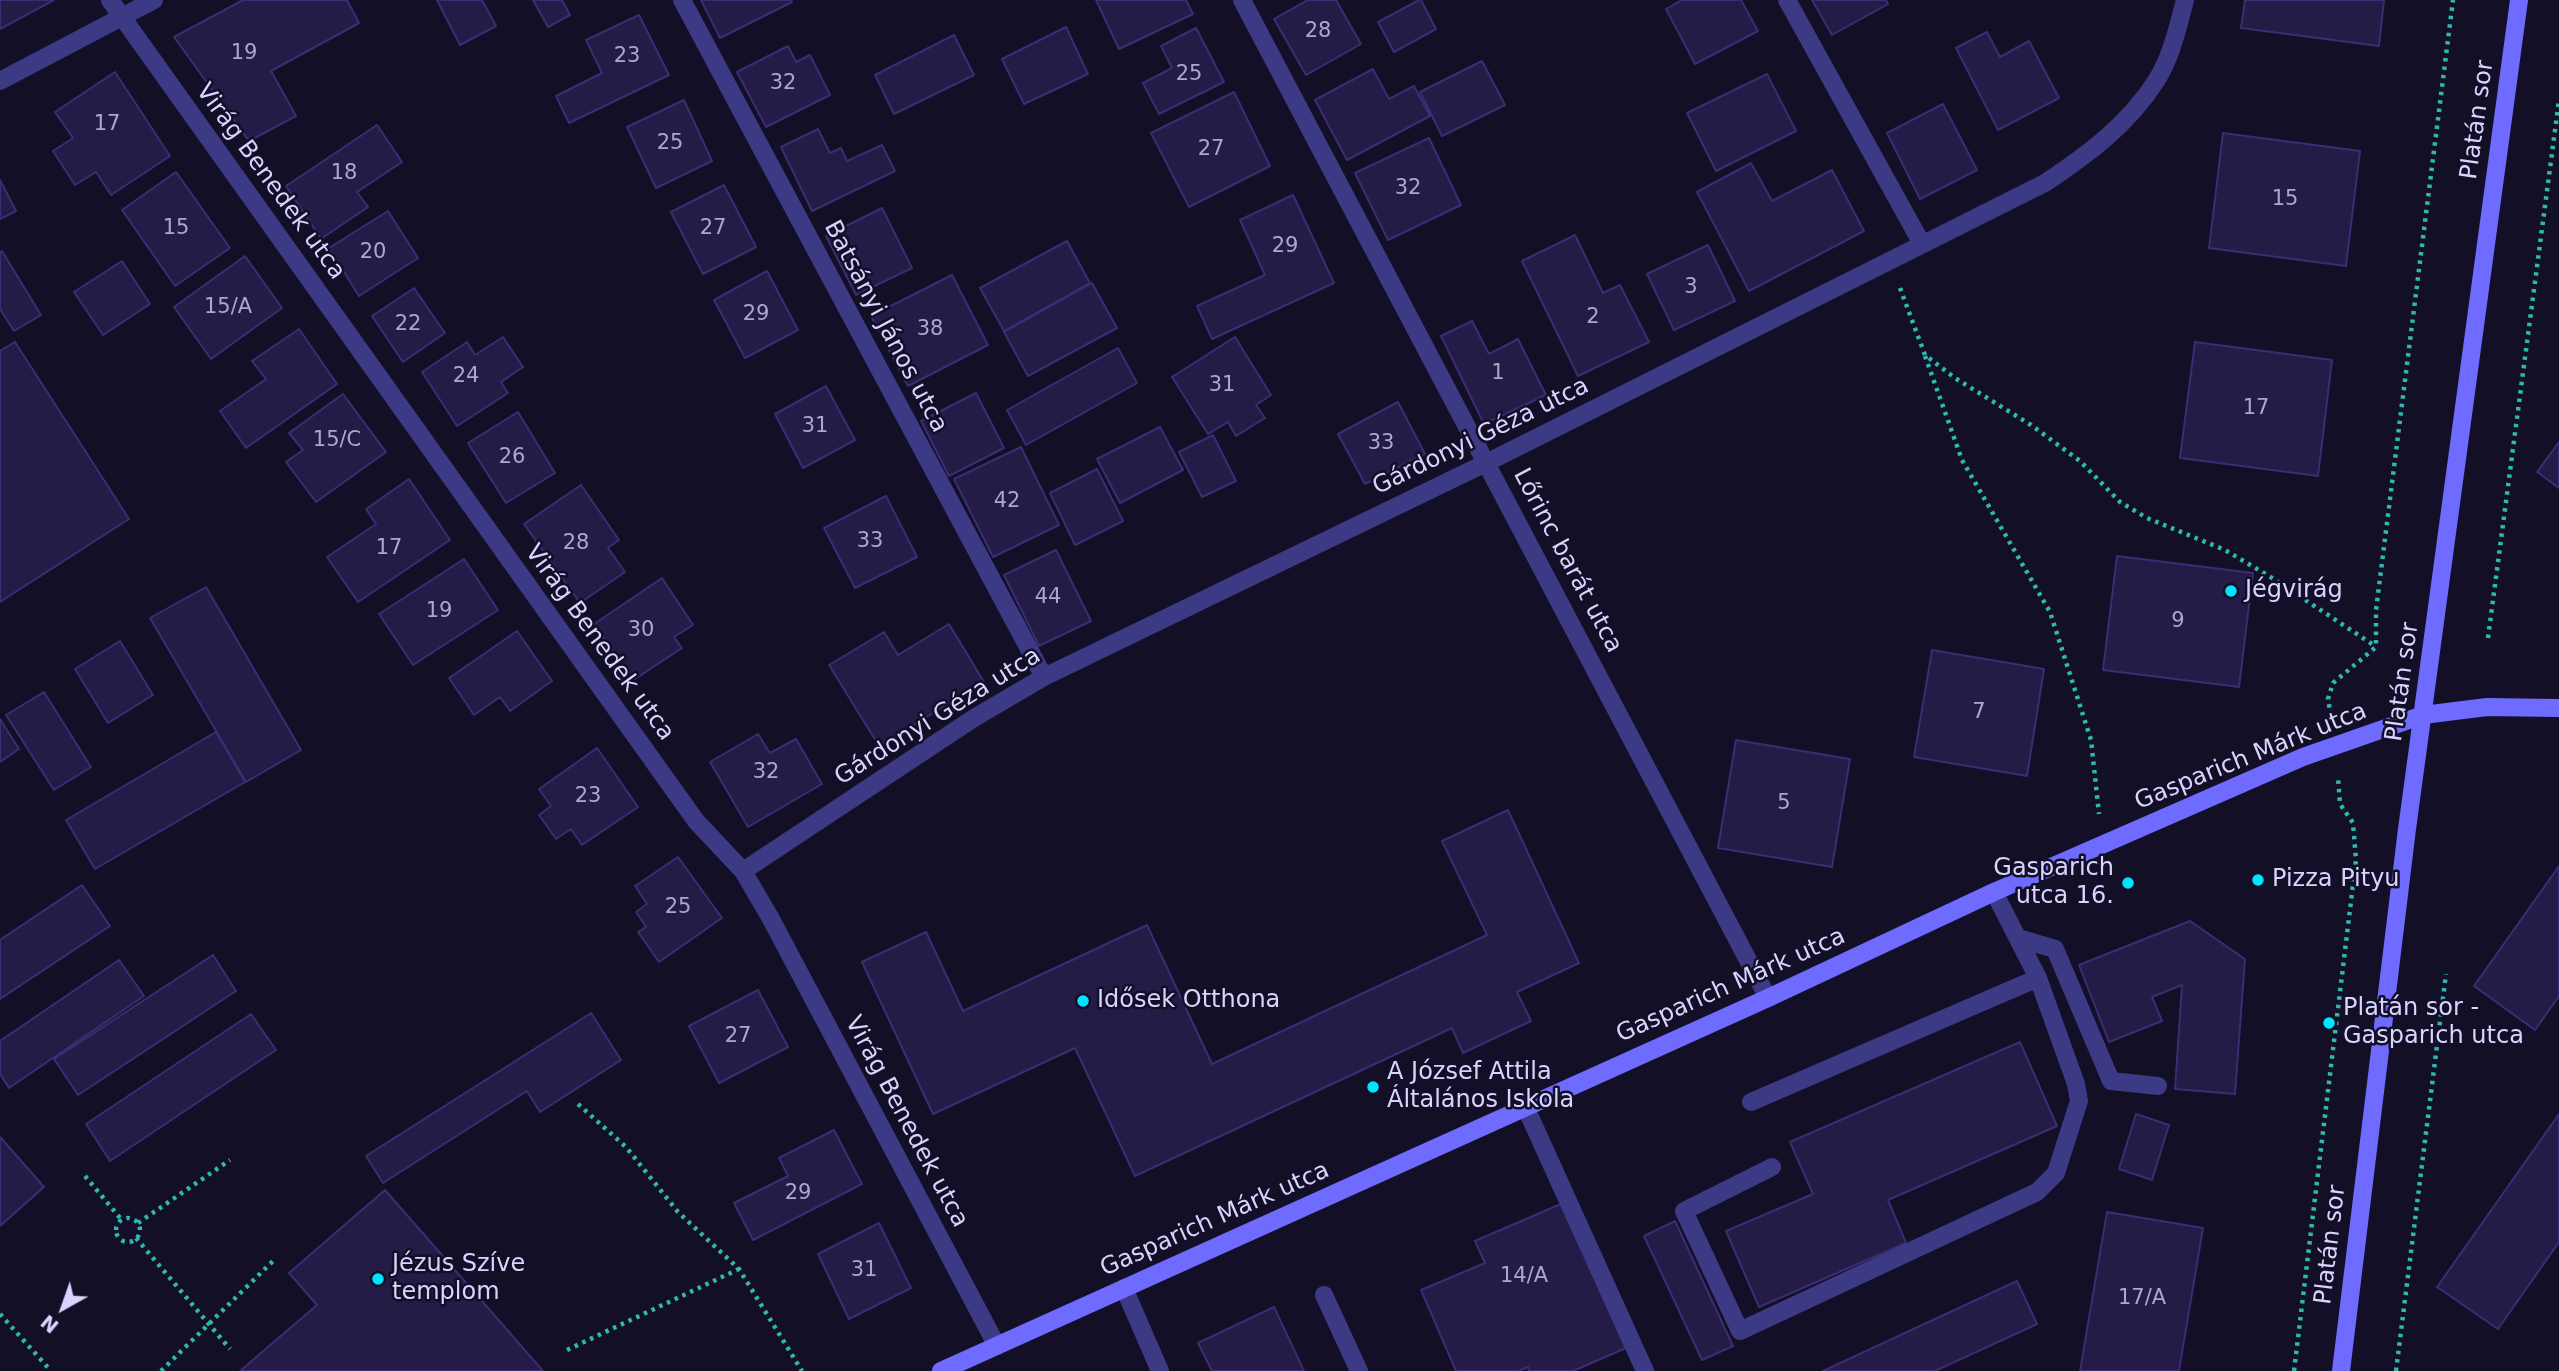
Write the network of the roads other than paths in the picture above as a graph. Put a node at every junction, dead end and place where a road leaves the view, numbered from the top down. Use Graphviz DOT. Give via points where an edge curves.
graph roads {
  1 [pos="110,0"];
  2 [pos="154,0"];
  3 [pos="682,0"];
  4 [pos="1242,0"];
  5 [pos="1787,0"];
  6 [pos="2185,0"];
  7 [pos="2519,0"];
  8 [pos="122,17"];
  9 [pos="0,81"];
  10 [pos="1922,244"];
  11 [pos="1488,462"];
  12 [pos="1044,677"];
  13 [pos="2559,708"];
  14 [pos="2423,715"];
  15 [pos="743,871"];
  16 [pos="1994,892"];
  17 [pos="2018,938"];
  18 [pos="2038,978"];
  19 [pos="1768,998"];
  20 [pos="2158,1086"];
  21 [pos="1751,1102"];
  22 [pos="1525,1106"];
  23 [pos="1772,1167"];
  24 [pos="1124,1287"];
  25 [pos="1324,1296"];
  26 [pos="996,1346"];
  27 [pos="941,1371"];
  28 [pos="1160,1371"];
  29 [pos="1359,1371"];
  30 [pos="1645,1371"];
  31 [pos="2340,1371"];
  1 -- 8 [label="street, Virág Benedek utca"];
  2 -- 8 [label="street"];
  3 -- 12 [label="street, Batsányi János utca"];
  4 -- 11 [label="street, Lőrinc barát utca"];
  5 -- 10 [label="street"];
  6 -- 10 [label="street, Gárdonyi Géza utca" via="2157,80 2125,120 2089,153 2045,183"];
  7 -- 14 [label="street, Platán sor"];
  8 -- 9 [label="street"];
  8 -- 15 [label="street, Virág Benedek utca" via="696,821"];
  10 -- 11 [label="street, Gárdonyi Géza utca"];
  11 -- 12 [label="street, Gárdonyi Géza utca"];
  11 -- 19 [label="street, Lőrinc barát utca"];
  12 -- 15 [label="street, Gárdonyi Géza utca"];
  13 -- 14 [label="street, Gasparich Márk utca" via="2487,706"];
  14 -- 16 [label="street, Gasparich Márk utca" via="2303,757"];
  14 -- 31 [label="street, Platán sor"];
  15 -- 26 [label="street, Virág Benedek utca"];
  16 -- 17 [label="street"];
  16 -- 19 [label="street, Gasparich Márk utca"];
  17 -- 18 [label="street"];
  17 -- 20 [label="street" via="2054,950 2111,1081"];
  18 -- 21 [label="street"];
  18 -- 23 [label="street" via="2078,1101 2056,1172 2037,1192 1740,1331 1684,1211"];
  19 -- 22 [label="street, Gasparich Márk utca"];
  22 -- 24 [label="street, Gasparich Márk utca"];
  22 -- 30 [label="street"];
  24 -- 26 [label="street, Gasparich Márk utca"];
  24 -- 28 [label="street"];
  25 -- 29 [label="street"];
  26 -- 27 [label="street, Gasparich Márk utca"];
}
